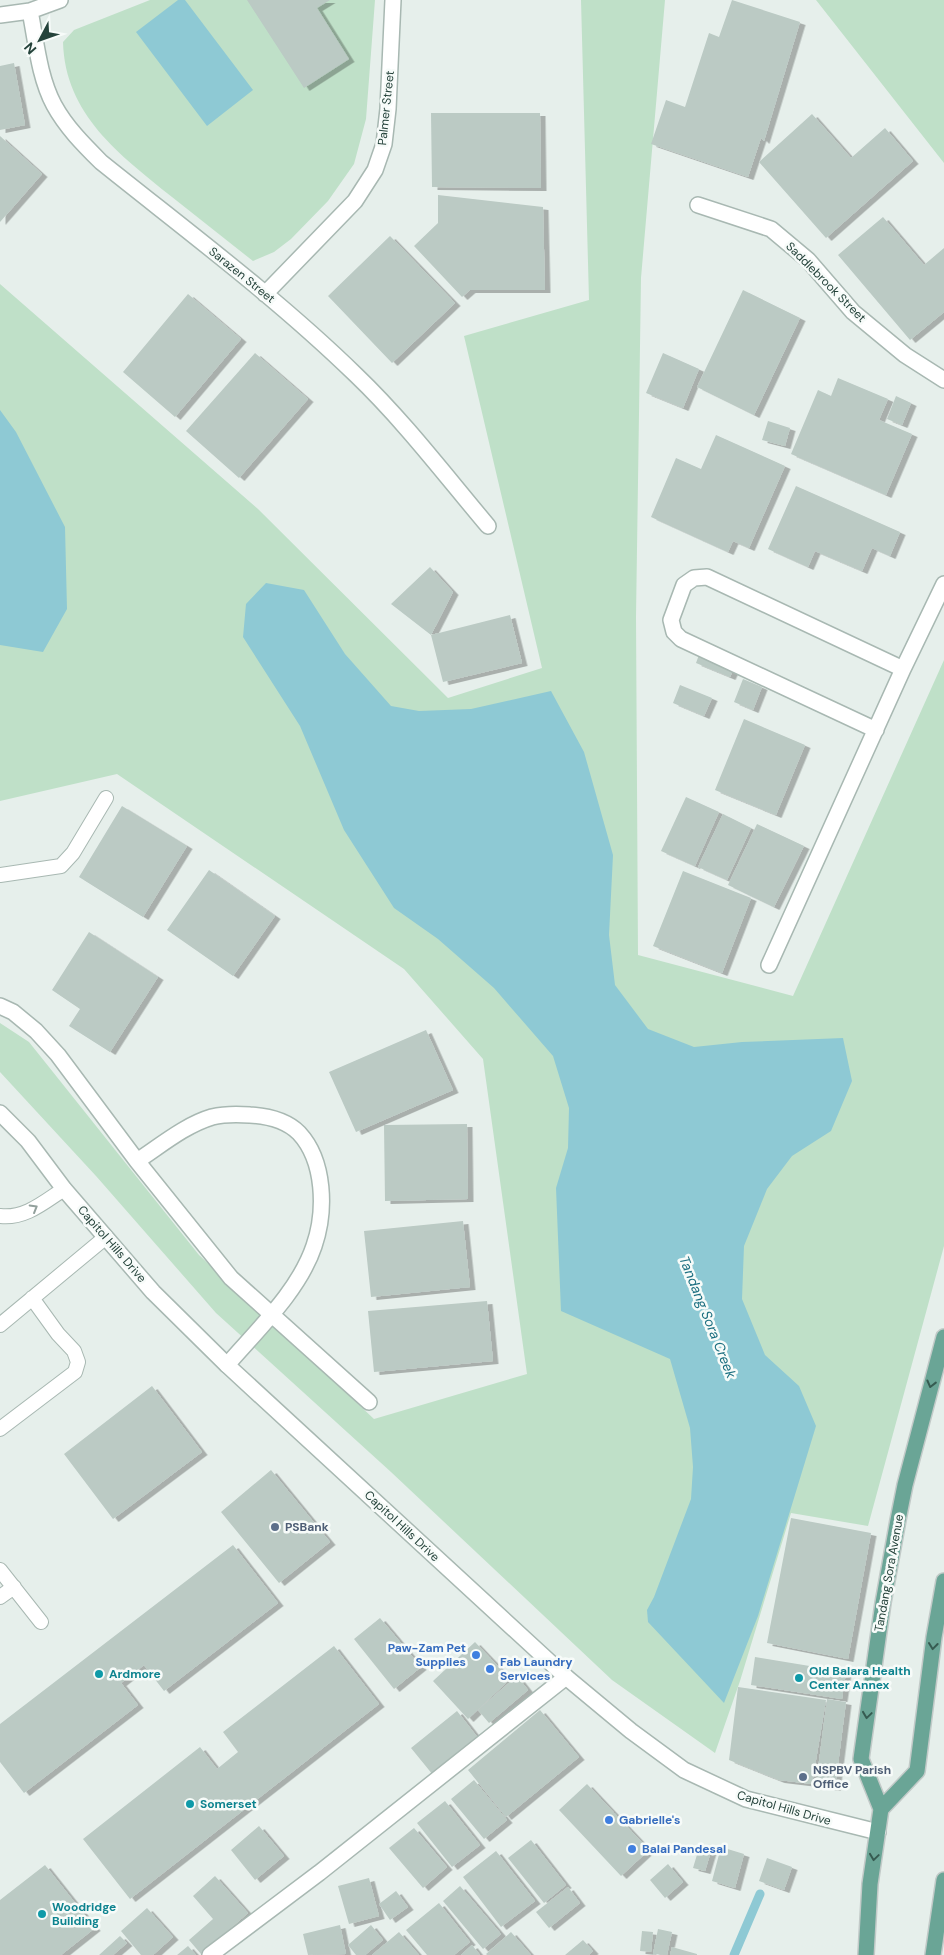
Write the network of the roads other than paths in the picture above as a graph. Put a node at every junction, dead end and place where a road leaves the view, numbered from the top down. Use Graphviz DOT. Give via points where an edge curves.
graph roads {
  1 [pos="60,0"];
  2 [pos="393,0"];
  3 [pos="30,11"];
  4 [pos="0,15"];
  5 [pos="698,205"];
  6 [pos="265,294"];
  7 [pos="944,379"];
  8 [pos="488,526"];
  9 [pos="944,584"];
  10 [pos="903,669"];
  11 [pos="876,730"];
  12 [pos="106,798"];
  13 [pos="0,875"];
  14 [pos="769,965"];
  15 [pos="0,1006"];
  16 [pos="0,1113"];
  17 [pos="137,1161"];
  18 [pos="64,1189"];
  19 [pos="0,1216"];
  20 [pos="106,1237"];
  21 [pos="32,1298"];
  22 [pos="271,1315"];
  23 [pos="0,1325"];
  24 [pos="944,1337"];
  25 [pos="226,1365"];
  26 [pos="369,1402"];
  27 [pos="0,1429"];
  28 [pos="0,1570"];
  29 [pos="944,1581"];
  30 [pos="14,1588"];
  31 [pos="0,1597"];
  32 [pos="41,1622"];
  33 [pos="566,1677"];
  34 [pos="881,1809"];
  35 [pos="878,1832"];
  36 [pos="944,1880"];
  37 [pos="210,1955"];
  38 [pos="866,1955"];
  39 [pos="933,1955"];
  1 -- 3 [label="street"];
  2 -- 6 [label="street, Palmer Street" via="388,108 384,144 375,170 355,201"];
  3 -- 4 [label="street"];
  3 -- 6 [label="street, Sarazen Street" via="44,80 53,103 75,134 100,162"];
  5 -- 7 [label="street, Saddlebrook Street" via="771,229 808,260 853,312 905,355"];
  6 -- 8 [label="street, Sarazen Street" via="357,375"];
  9 -- 10 [label="street"];
  10 -- 11 [label="street"];
  10 -- 11 [label="street" via="706,577 694,578 684,585 671,620 674,632 682,639"];
  11 -- 14 [label="street"];
  12 -- 13 [label="lane" via="61,866"];
  15 -- 17 [label="street" via="36,1031 58,1054"];
  16 -- 18 [label="street, Capitol Hills Drive" via="28,1141"];
  17 -- 22 [label="street" via="231,1278"];
  17 -- 22 [label="street" via="213,1117 237,1114 262,1116 286,1124 299,1133 314,1155 320,1183 321,1212 314,1246 296,1283"];
  19 -- 18 [label="lane, one-way" via="18,1216"];
  18 -- 20 [label="street, Capitol Hills Drive"];
  20 -- 21 [label="lane"];
  20 -- 25 [label="street, Capitol Hills Drive" via="153,1292"];
  21 -- 23 [label="lane"];
  21 -- 27 [label="lane" via="74,1351 78,1362 75,1372"];
  22 -- 25 [label="street"];
  22 -- 26 [label="street"];
  24 -- 34 [label="main road, Tandang Sora Avenue, one-way" via="898,1520 861,1759"];
  25 -- 33 [label="street, Capitol Hills Drive"];
  28 -- 30 [label="lane"];
  29 -- 34 [label="main road, one-way" via="918,1771"];
  30 -- 31 [label="lane"];
  30 -- 32 [label="lane"];
  33 -- 35 [label="street, Capitol Hills Drive" via="684,1770 746,1800"];
  33 -- 37 [label="street"];
  34 -- 35 [label="main road, Tandang Sora Avenue"];
  35 -- 38 [label="main road, Tandang Sora Avenue, one-way" via="870,1884"];
  36 -- 39 [label="main road"];
}
